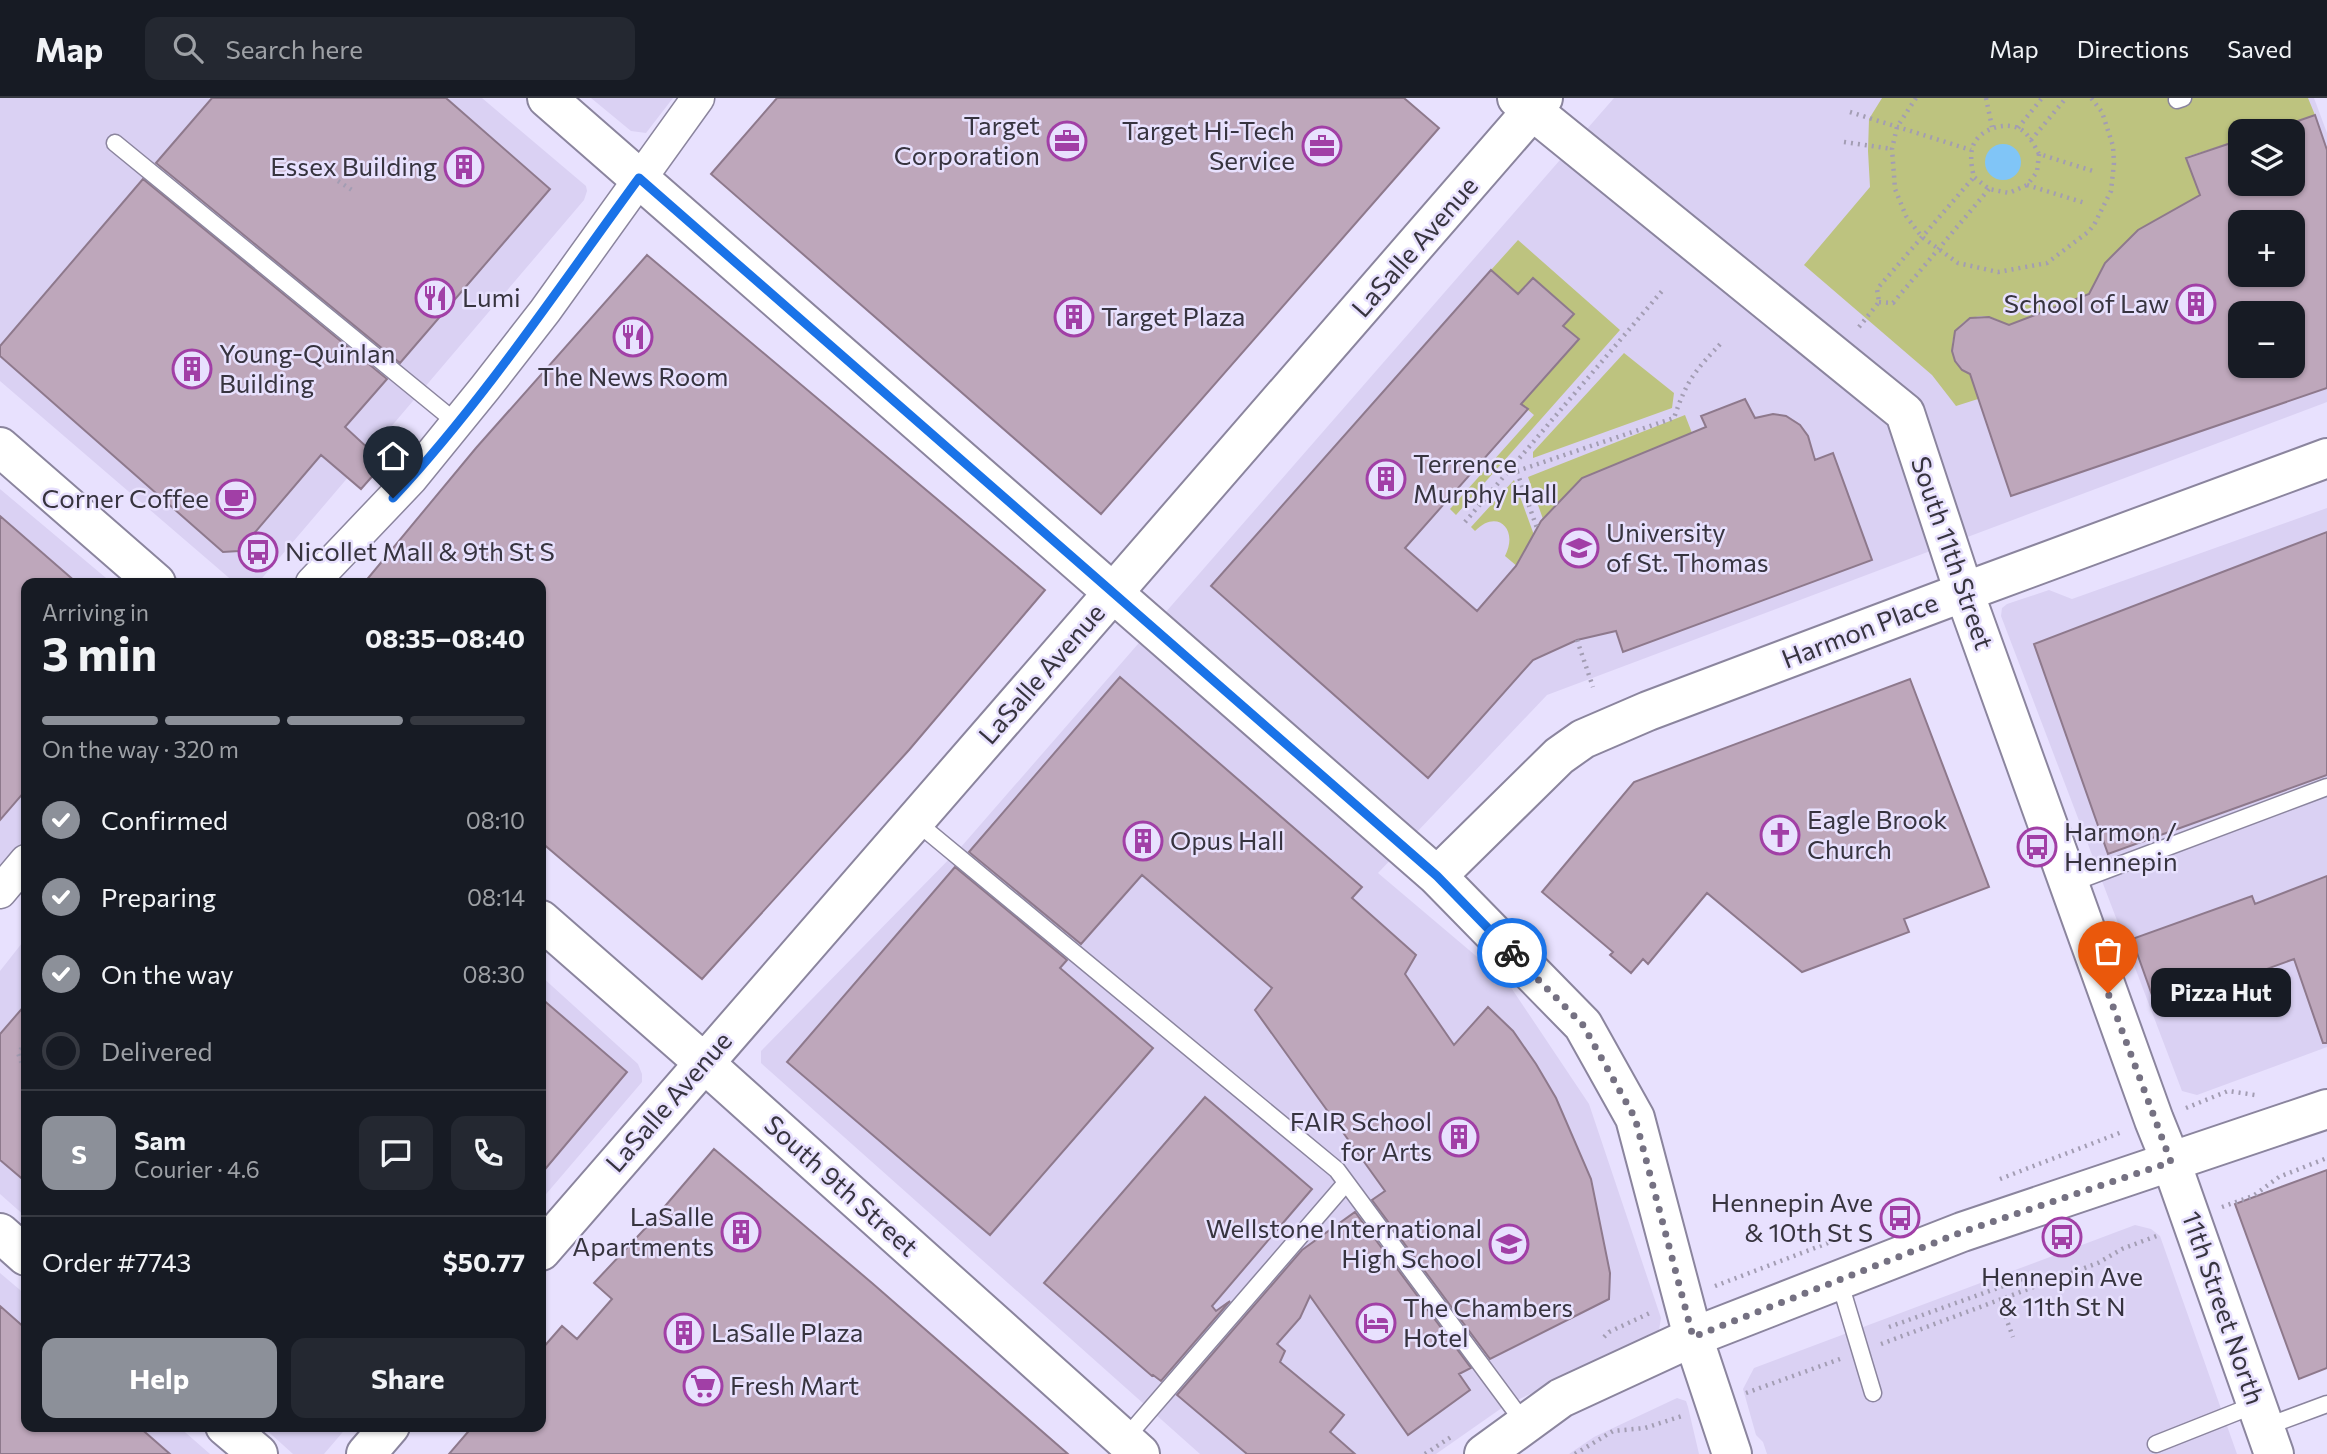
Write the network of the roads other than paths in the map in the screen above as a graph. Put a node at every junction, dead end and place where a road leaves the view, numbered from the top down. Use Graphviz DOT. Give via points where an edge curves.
graph roads {
  1 [pos="547,98"];
  2 [pos="698,98"];
  3 [pos="1531,102"];
  4 [pos="115,144"];
  5 [pos="639,178"];
  6 [pos="457,423"];
  7 [pos="0,447"];
  8 [pos="2327,458"];
  9 [pos="150,578"];
  10 [pos="317,578"];
  11 [pos="1114,592"];
  12 [pos="1964,592"];
  13 [pos="2327,787"];
  14 [pos="914,820"];
  15 [pos="21,867"];
  16 [pos="1437,876"];
  17 [pos="2069,884"];
  18 [pos="0,892"];
  19 [pos="546,924"];
  20 [pos="703,1062"];
  21 [pos="2327,1109"];
  22 [pos="2171,1162"];
  23 [pos="1346,1183"];
  24 [pos="0,1233"];
  25 [pos="546,1245"];
  26 [pos="21,1252"];
  27 [pos="1839,1280"];
  28 [pos="1693,1337"];
  29 [pos="1873,1392"];
  30 [pos="2327,1404"];
  31 [pos="1525,1424"];
  32 [pos="2265,1429"];
  33 [pos="232,1432"];
  34 [pos="385,1432"];
  35 [pos="2156,1444"];
  36 [pos="1132,1447"];
  37 [pos="258,1454"];
  38 [pos="366,1454"];
  39 [pos="1484,1454"];
  40 [pos="1732,1454"];
  1 -- 5 [label="street"];
  2 -- 5 [label="street"];
  3 -- 11 [label="street, LaSalle Avenue"];
  3 -- 12 [label="street, South 11th Street" via="1905,413"];
  4 -- 6 [label="lane"];
  5 -- 6 [label="street"];
  5 -- 11 [label="street"];
  6 -- 10 [label="street"];
  7 -- 9 [label="street"];
  8 -- 12 [label="street, Harmon Place"];
  11 -- 14 [label="street, LaSalle Avenue"];
  11 -- 16 [label="street"];
  12 -- 16 [label="street, Harmon Place" via="1583,739 1559,756"];
  12 -- 17 [label="street, South 11th Street"];
  13 -- 17 [label="lane"];
  14 -- 20 [label="street, LaSalle Avenue"];
  14 -- 23 [label="lane" via="1337,1170"];
  15 -- 18 [label="street"];
  16 -- 28 [label="street" via="1583,1025 1635,1118"];
  17 -- 22 [label="street, South 11th Street"];
  19 -- 20 [label="street, South 9th Street"];
  20 -- 25 [label="street, LaSalle Avenue"];
  20 -- 36 [label="street, South 9th Street"];
  21 -- 22 [label="street"];
  22 -- 27 [label="street" via="1962,1232"];
  22 -- 32 [label="street, 11th Street North"];
  23 -- 31 [label="lane"];
  23 -- 36 [label="lane"];
  24 -- 26 [label="street"];
  27 -- 28 [label="street"];
  27 -- 29 [label="lane"];
  28 -- 31 [label="street" via="1561,1398"];
  28 -- 40 [label="street"];
  30 -- 32 [label="lane"];
  31 -- 39 [label="street"];
  32 -- 35 [label="lane"];
  33 -- 37 [label="street"];
  34 -- 38 [label="street"];
}
